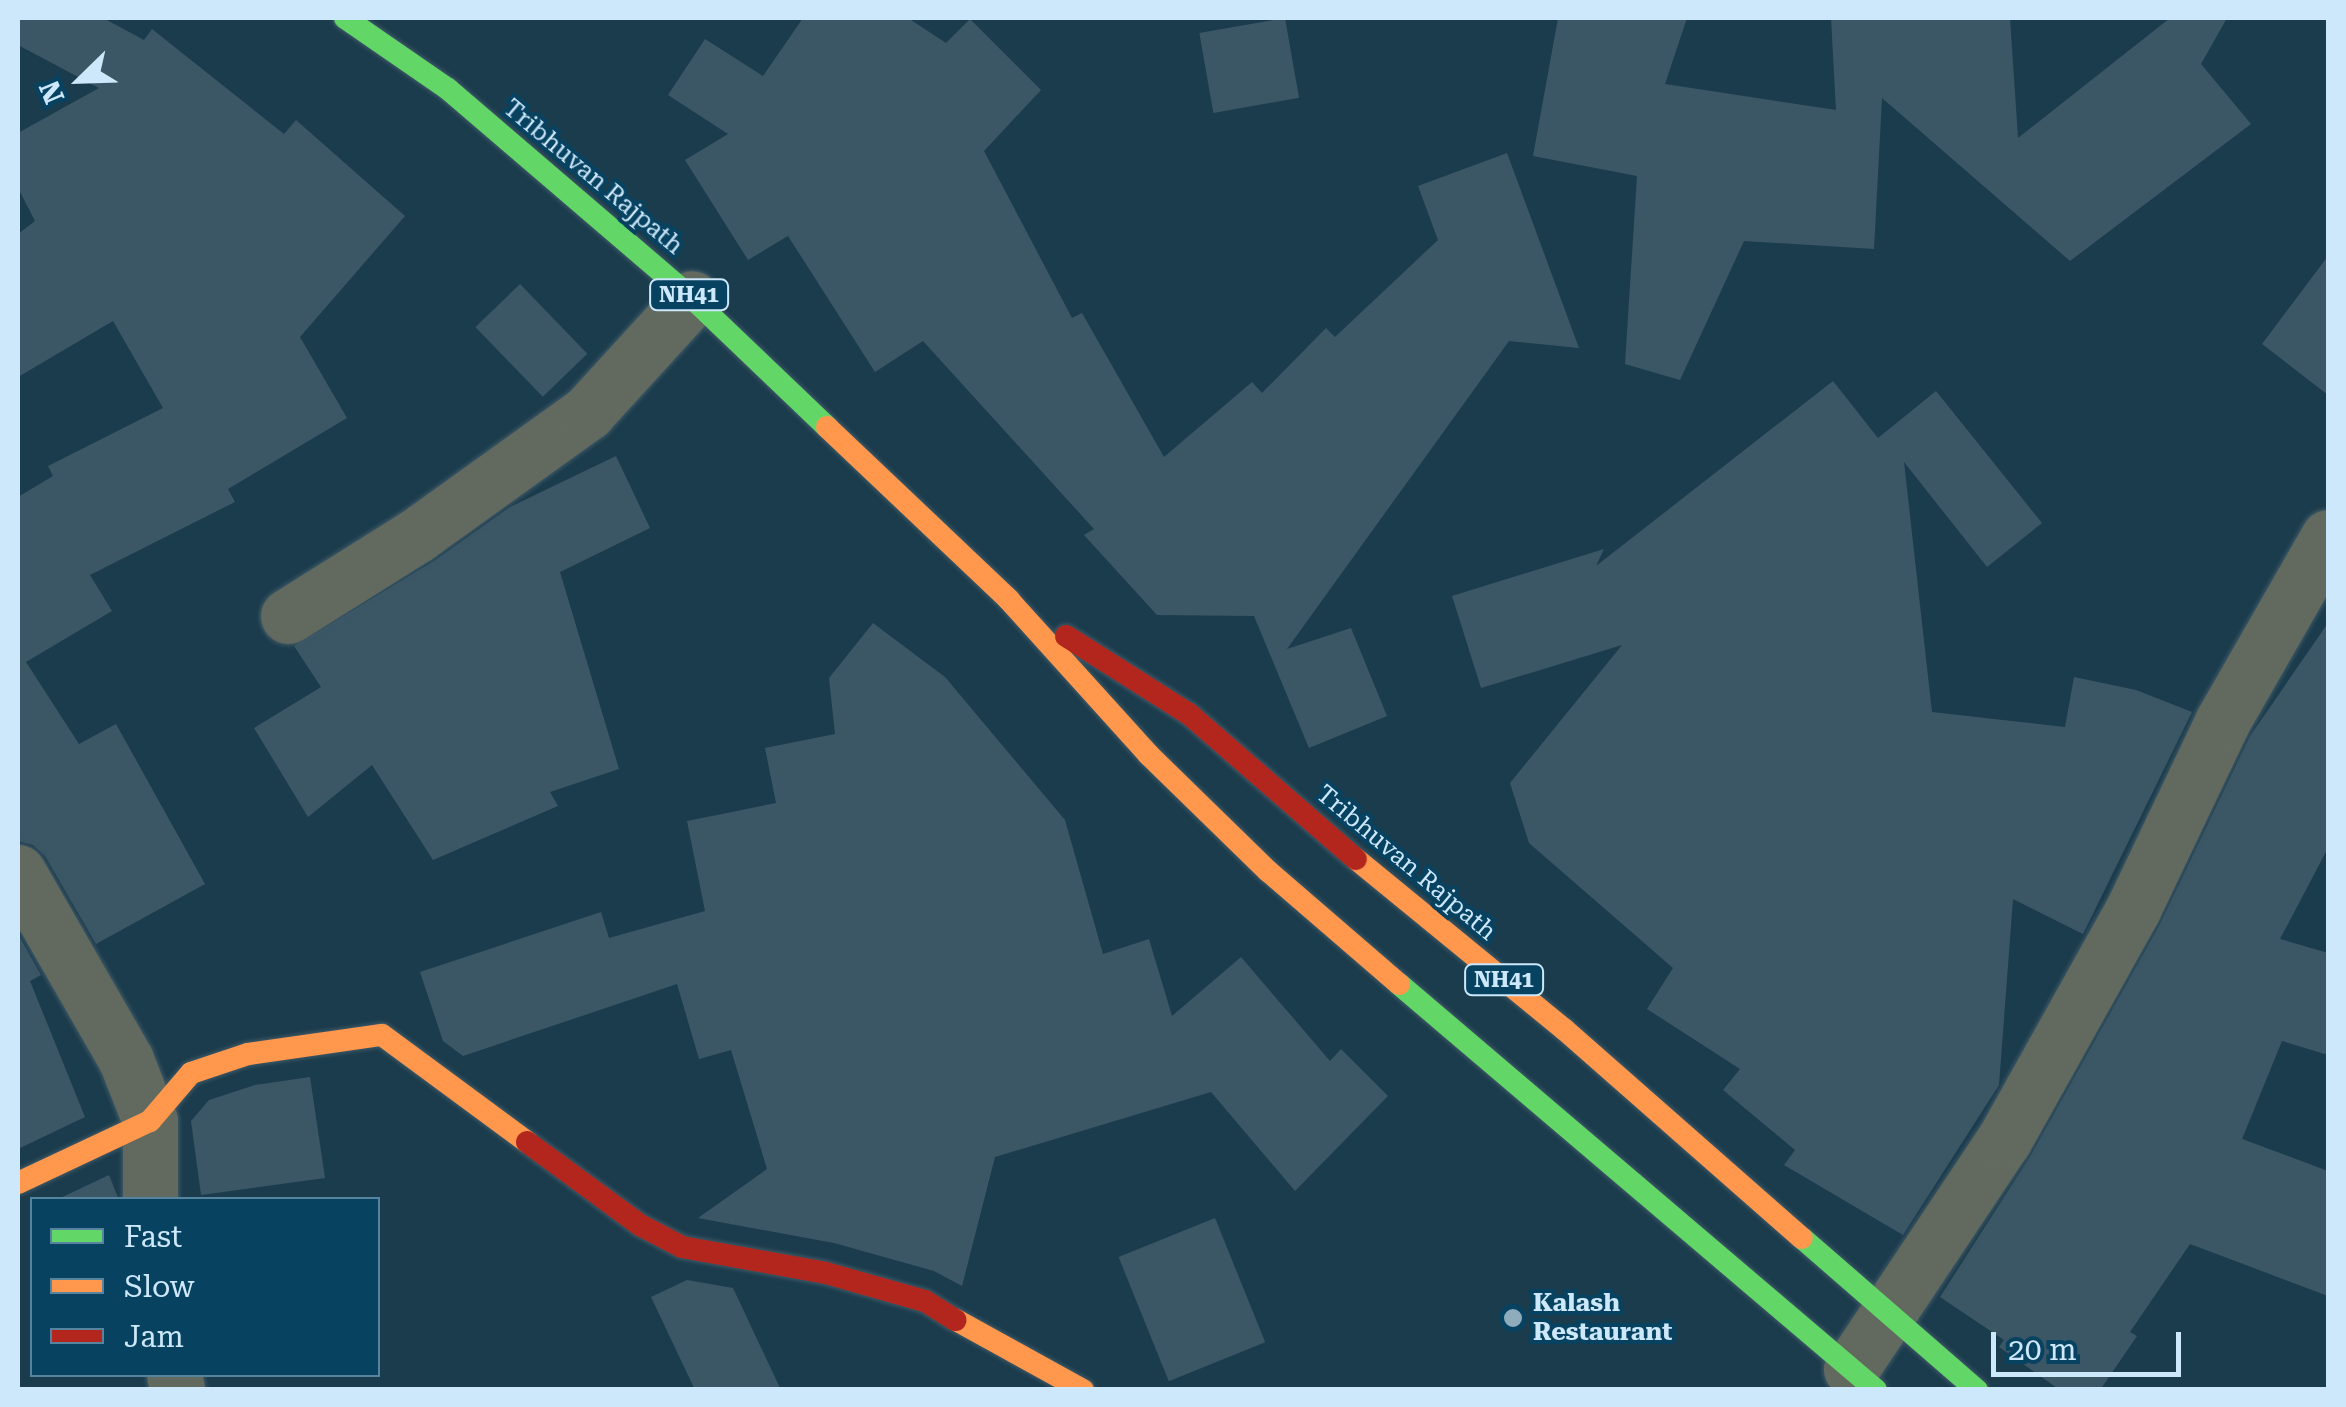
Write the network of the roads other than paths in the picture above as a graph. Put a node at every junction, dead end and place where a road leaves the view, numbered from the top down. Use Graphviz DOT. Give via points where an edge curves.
graph roads {
  1 [pos="346,18"];
  2 [pos="692,298"];
  3 [pos="2328,537"];
  4 [pos="1008,600"];
  5 [pos="288,616"];
  6 [pos="18,872"];
  7 [pos="150,1120"];
  8 [pos="18,1183"];
  9 [pos="150,1197"];
  10 [pos="1891,1314"];
  11 [pos="1864,1379"];
  12 [pos="1083,1390"];
  13 [pos="1977,1390"];
  1 -- 2 [label="main road, Tribhuvan Rajpath / NH41" via="448,90"];
  2 -- 4 [label="main road, Tribhuvan Rajpath / NH41"];
  2 -- 5 [label="street" via="588,412"];
  3 -- 10 [label="street" via="2222,722 2133,909 2004,1140"];
  4 -- 10 [label="main road, Tribhuvan Rajpath / NH41" via="1189,714"];
  4 -- 11 [label="main road, Tribhuvan Rajpath / NH41" via="1149,755 1268,871"];
  6 -- 7 [label="street" via="126,1060"];
  7 -- 8 [label="main road"];
  7 -- 9 [label="street"];
  7 -- 12 [label="main road" via="190,1073 248,1054 382,1035 640,1225 682,1247 826,1273 925,1301"];
  10 -- 11 [label="street"];
  10 -- 13 [label="main road, Tribhuvan Rajpath / NH41"];
}
